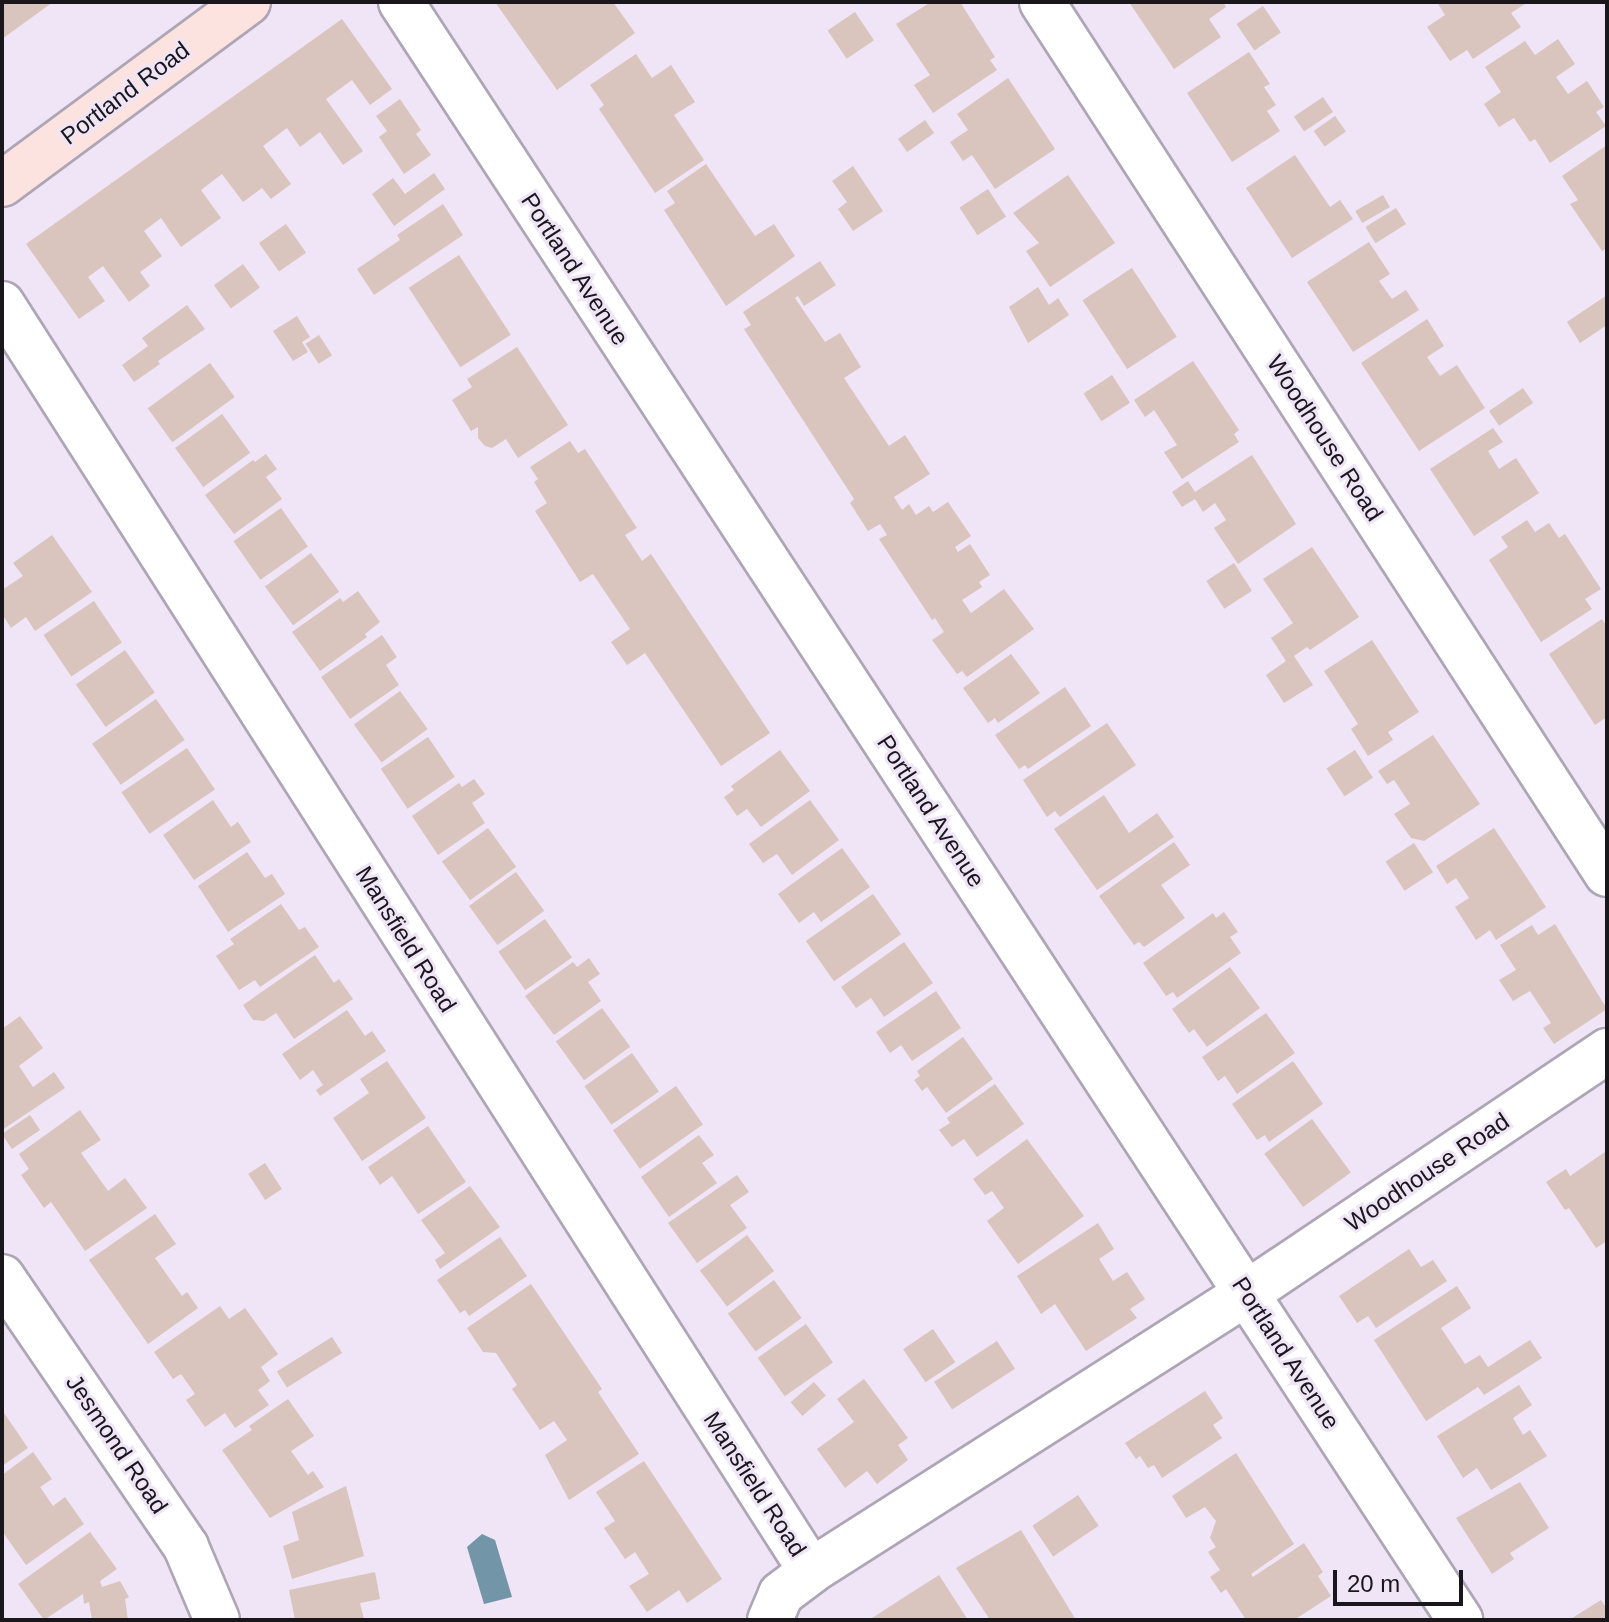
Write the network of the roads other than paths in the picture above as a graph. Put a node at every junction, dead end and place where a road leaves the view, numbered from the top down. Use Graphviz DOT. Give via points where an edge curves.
graph roads {
  1 [pos="248,2"];
  2 [pos="401,2"];
  3 [pos="1042,2"];
  4 [pos="2,184"];
  5 [pos="2,304"];
  6 [pos="1607,874"];
  7 [pos="1607,1051"];
  8 [pos="2,1277"];
  9 [pos="1247,1293"];
  10 [pos="811,1571"];
  11 [pos="217,1620"];
  12 [pos="770,1620"];
  13 [pos="1460,1620"];
  1 -- 4 [label="street, Portland Road"];
  2 -- 9 [label="street, Portland Avenue"];
  3 -- 6 [label="street, Woodhouse Road"];
  5 -- 10 [label="street, Mansfield Road"];
  7 -- 9 [label="street, Woodhouse Road"];
  8 -- 11 [label="street, Jesmond Road" via="186,1547"];
  9 -- 10 [label="street, Mansfield Road"];
  9 -- 13 [label="street, Portland Avenue"];
  10 -- 12 [label="street, Mansfield Road" via="781,1594"];
}
